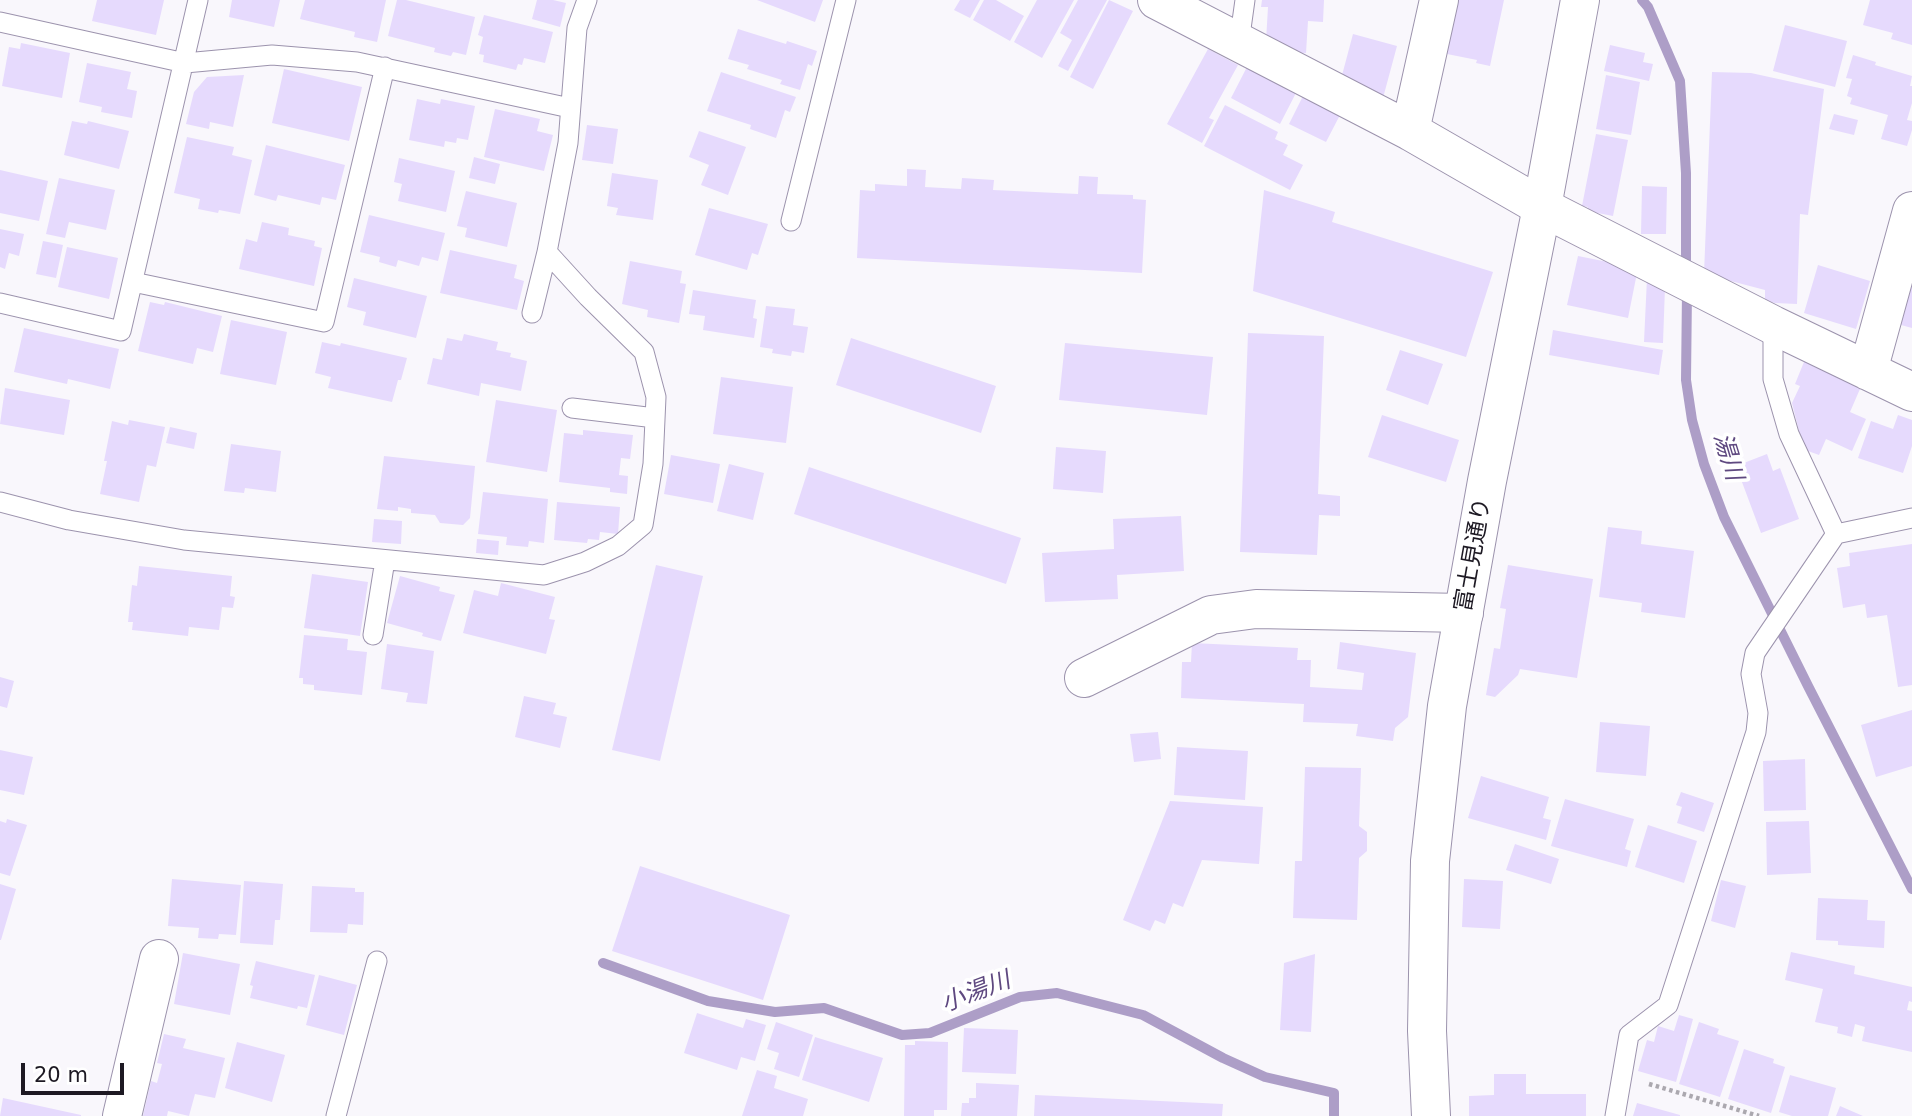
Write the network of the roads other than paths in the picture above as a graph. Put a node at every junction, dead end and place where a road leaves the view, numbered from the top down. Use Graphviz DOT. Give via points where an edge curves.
graph roads {
  1 [pos="198,0"];
  2 [pos="587,0"];
  3 [pos="846,0"];
  4 [pos="1157,0"];
  5 [pos="1245,0"];
  6 [pos="1439,0"];
  7 [pos="1580,0"];
  8 [pos="0,22"];
  9 [pos="1239,43"];
  10 [pos="185,63"];
  11 [pos="385,67"];
  12 [pos="570,108"];
  13 [pos="1410,131"];
  14 [pos="1542,207"];
  15 [pos="791,221"];
  16 [pos="1910,223"];
  17 [pos="547,251"];
  18 [pos="133,282"];
  19 [pos="0,303"];
  20 [pos="532,313"];
  21 [pos="1773,325"];
  22 [pos="1868,371"];
  23 [pos="1912,392"];
  24 [pos="572,408"];
  25 [pos="655,418"];
  26 [pos="0,502"];
  27 [pos="1912,518"];
  28 [pos="1836,534"];
  29 [pos="385,560"];
  30 [pos="1464,613"];
  31 [pos="373,635"];
  32 [pos="1084,678"];
  33 [pos="159,959"];
  34 [pos="377,961"];
  35 [pos="122,1116"];
  36 [pos="336,1116"];
  37 [pos="1431,1116"];
  38 [pos="1615,1116"];
  1 -- 10 [label="lane"];
  2 -- 12 [label="lane" via="577,28"];
  3 -- 15 [label="lane"];
  4 -- 9 [label="street"];
  5 -- 9 [label="lane"];
  6 -- 13 [label="street"];
  7 -- 14 [label="street, 富士見通り"];
  8 -- 10 [label="lane"];
  9 -- 13 [label="street"];
  10 -- 11 [label="lane" via="272,55"];
  10 -- 18 [label="lane"];
  11 -- 12 [label="lane"];
  11 -- 18 [label="lane" via="324,322"];
  12 -- 17 [label="lane" via="568,143"];
  13 -- 14 [label="street"];
  14 -- 21 [label="street"];
  14 -- 30 [label="street, 富士見通り"];
  16 -- 22 [label="street"];
  17 -- 20 [label="lane"];
  17 -- 25 [label="lane" via="644,352 656,397"];
  18 -- 19 [label="lane" via="121,331"];
  21 -- 22 [label="street"];
  21 -- 28 [label="lane" via="1773,379 1789,434"];
  22 -- 23 [label="street"];
  24 -- 25 [label="lane"];
  25 -- 29 [label="lane" via="643,525 618,546 544,575"];
  26 -- 29 [label="lane" via="69,520 184,540"];
  27 -- 28 [label="lane"];
  28 -- 38 [label="lane" via="1755,653 1751,674 1758,713 1756,732 1668,1005 1629,1035"];
  29 -- 31 [label="lane"];
  30 -- 32 [label="street" via="1256,609 1211,615"];
  30 -- 37 [label="street, 富士見通り" via="1447,706 1430,860 1427,1031"];
  33 -- 35 [label="street"];
  34 -- 36 [label="lane"];
}
